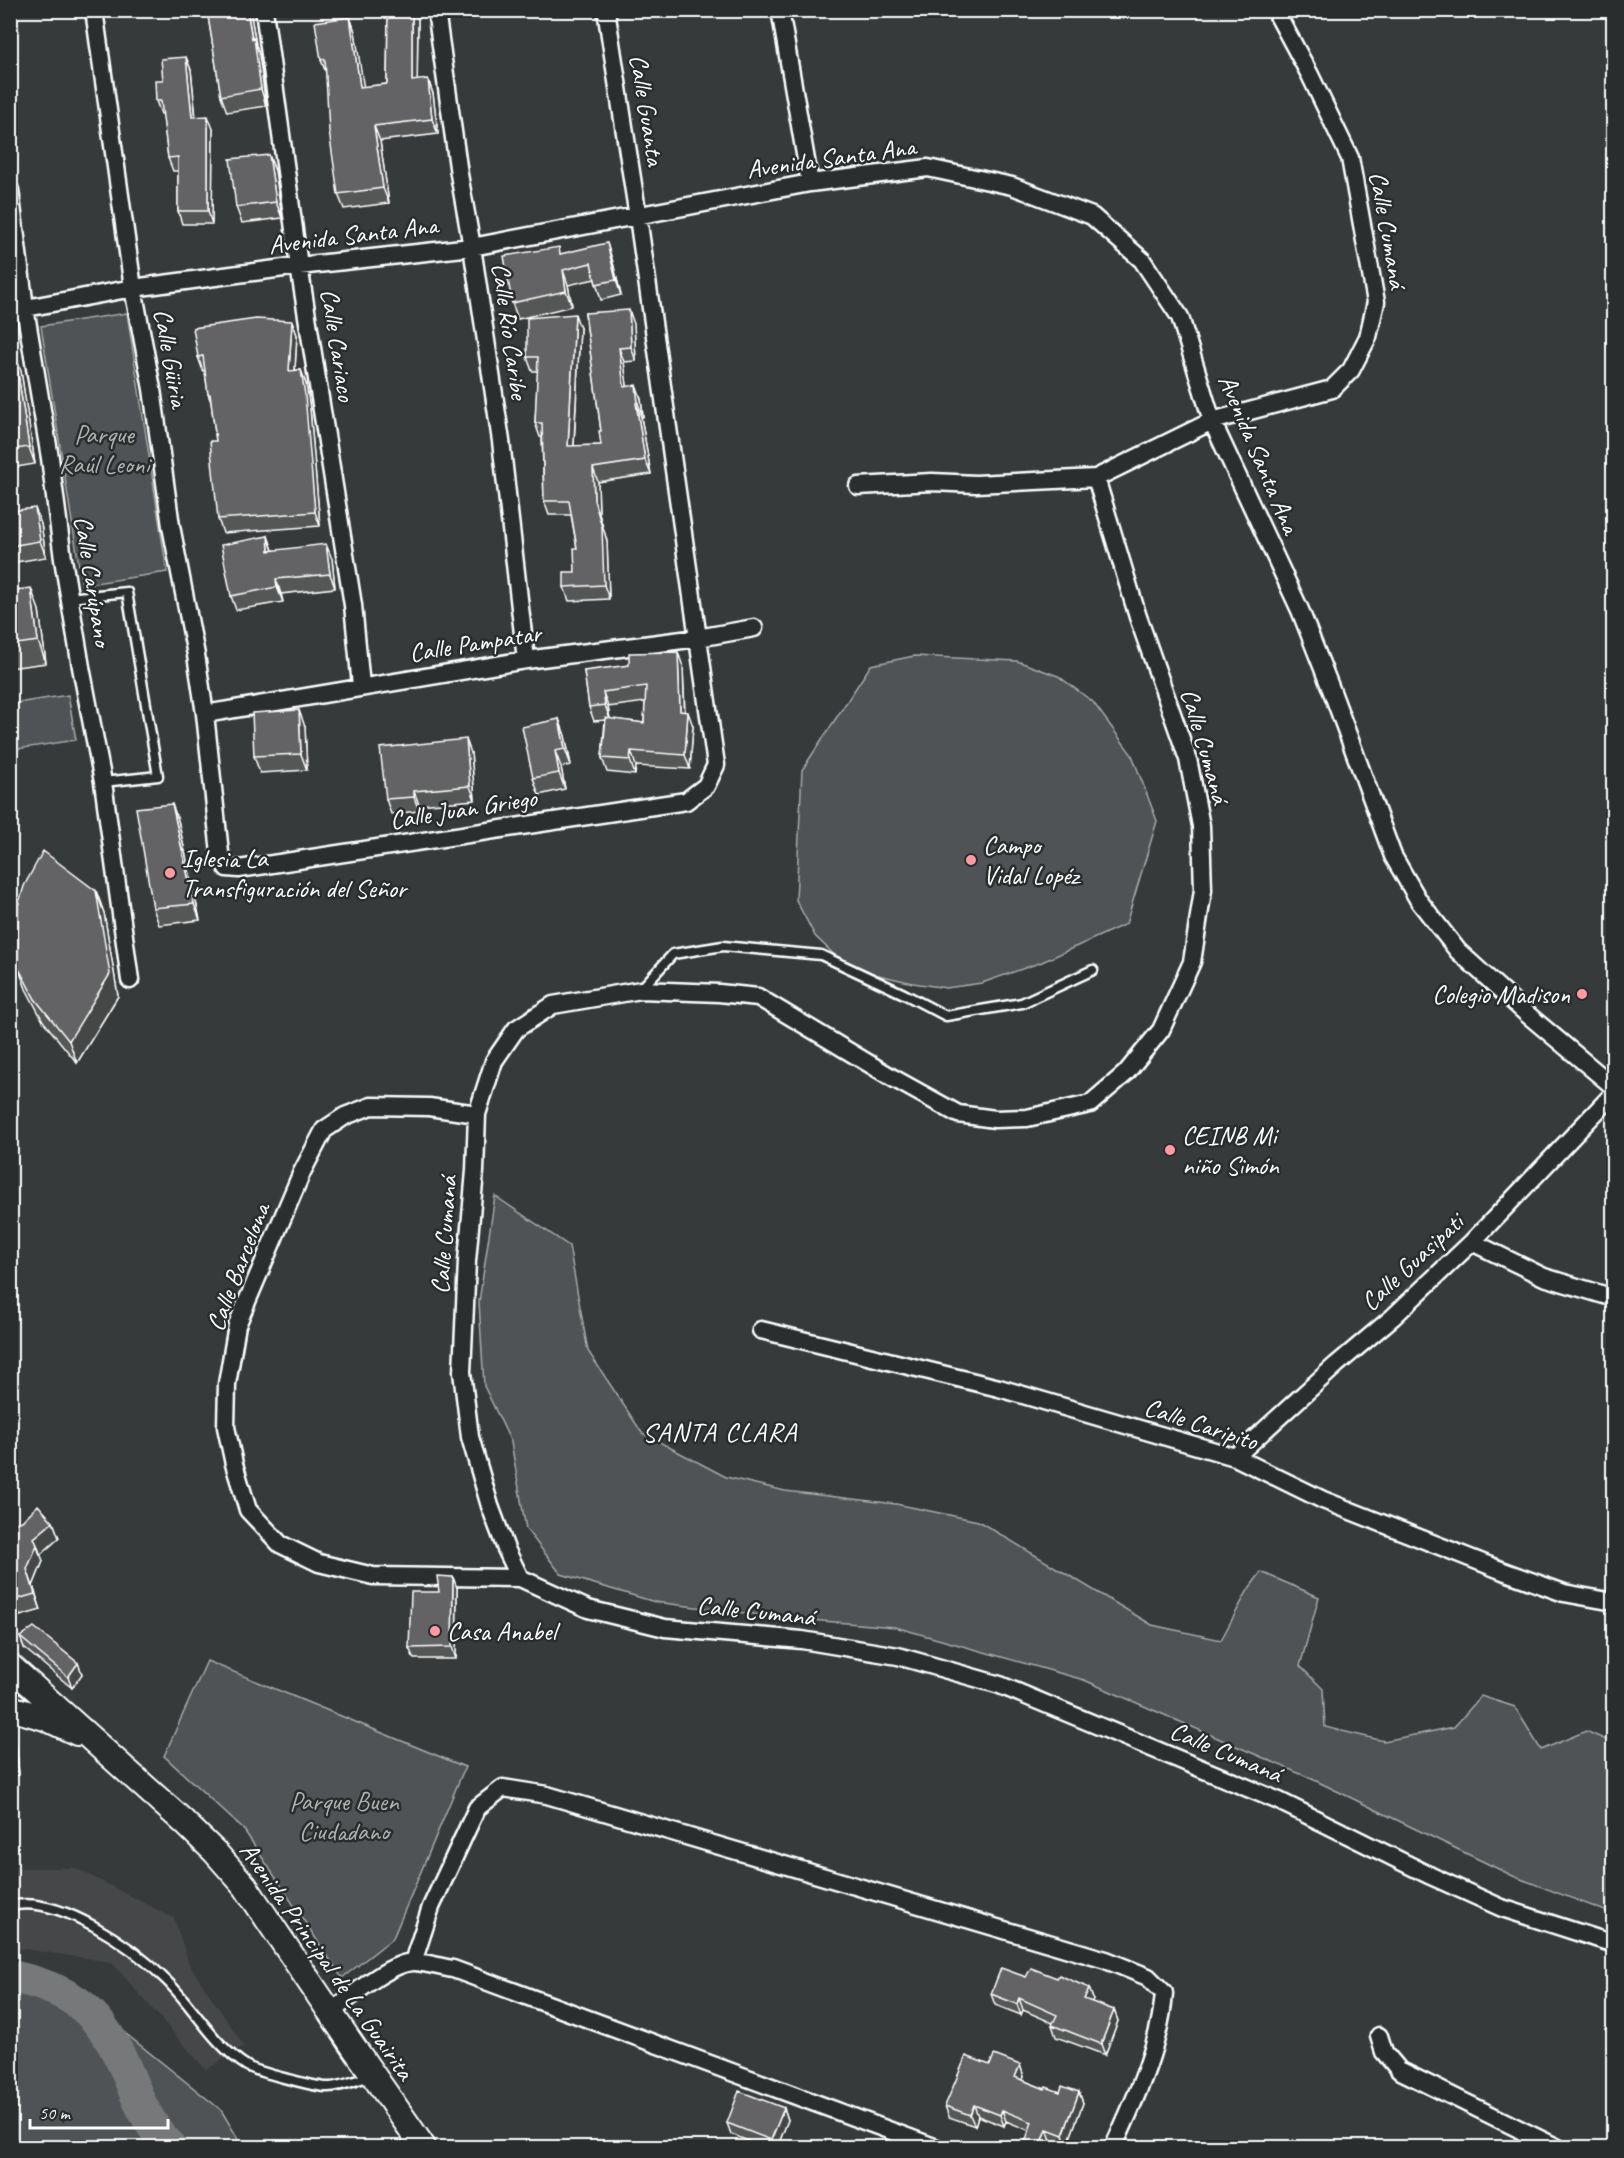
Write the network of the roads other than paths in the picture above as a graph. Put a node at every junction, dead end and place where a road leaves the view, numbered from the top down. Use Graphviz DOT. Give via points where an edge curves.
graph roads {
  1 [pos="94,10"];
  2 [pos="264,10"];
  3 [pos="436,10"];
  4 [pos="606,10"];
  5 [pos="780,10"];
  6 [pos="1275,10"];
  7 [pos="810,183"];
  8 [pos="10,190"];
  9 [pos="638,217"];
  10 [pos="472,247"];
  11 [pos="299,266"];
  12 [pos="133,288"];
  13 [pos="18,310"];
  14 [pos="1212,421"];
  15 [pos="1096,478"];
  16 [pos="858,486"];
  17 [pos="69,598"];
  18 [pos="754,628"];
  19 [pos="698,638"];
  20 [pos="526,660"];
  21 [pos="361,686"];
  22 [pos="205,714"];
  23 [pos="103,782"];
  24 [pos="1093,970"];
  25 [pos="130,980"];
  26 [pos="641,990"];
  27 [pos="1614,1087"];
  28 [pos="1614,1093"];
  29 [pos="477,1114"];
  30 [pos="1472,1242"];
  31 [pos="1614,1298"];
  32 [pos="761,1330"];
  33 [pos="1235,1457"];
  34 [pos="520,1578"];
  35 [pos="1614,1602"];
  36 [pos="10,1666"];
  37 [pos="10,1708"];
  38 [pos="95,1741"];
  39 [pos="10,1906"];
  40 [pos="1614,1944"];
  41 [pos="413,1962"];
  42 [pos="330,2013"];
  43 [pos="1379,2036"];
  44 [pos="374,2075"];
  45 [pos="424,2148"];
  46 [pos="936,2148"];
  47 [pos="1113,2148"];
  48 [pos="1558,2148"];
  1 -- 12 [label="street, Calle Güiria"];
  2 -- 11 [label="street, Calle Cariaco"];
  3 -- 10 [label="street, Calle Río Caribe"];
  4 -- 9 [label="street, Calle Guanta"];
  5 -- 7 [label="street"];
  6 -- 14 [label="street, Calle Cumaná" via="1350,158 1376,302 1364,345 1351,370 1332,389"];
  7 -- 9 [label="street, Avenida Santa Ana"];
  7 -- 14 [label="street, Avenida Santa Ana" via="928,168 1012,186 1092,216 1142,260 1180,317"];
  8 -- 13 [label="street, Calle Carúpano"];
  9 -- 10 [label="street, Avenida Santa Ana"];
  9 -- 19 [label="street, Calle Guanta"];
  10 -- 11 [label="street, Avenida Santa Ana"];
  10 -- 20 [label="street, Calle Río Caribe" via="501,441"];
  11 -- 12 [label="street, Avenida Santa Ana"];
  11 -- 21 [label="street, Calle Cariaco" via="353,605"];
  12 -- 13 [label="street, Avenida Santa Ana"];
  12 -- 22 [label="street, Calle Güiria"];
  13 -- 17 [label="street, Calle Carúpano" via="50,458"];
  14 -- 15 [label="street, Calle Cumaná"];
  14 -- 27 [label="street, Avenida Santa Ana" via="1300,610 1393,856 1419,901 1458,951"];
  15 -- 16 [label="street, Calle Cumaná"];
  15 -- 26 [label="street, Calle Cumaná" via="1138,618 1188,759 1201,826 1203,890 1192,962 1161,1029 1126,1073 1090,1104 1027,1118 958,1114 758,997"];
  17 -- 23 [label="street, Calle Carúpano"];
  17 -- 23 [label="lane" via="128,592 158,776"];
  18 -- 19 [label="street, Calle Pampatar"];
  19 -- 20 [label="street, Calle Pampatar"];
  19 -- 22 [label="street, Calle Juan Griego" via="716,765 706,786 686,801 227,868 220,853"];
  20 -- 21 [label="street, Calle Pampatar"];
  21 -- 22 [label="street, Calle Pampatar"];
  23 -- 25 [label="street, Calle Carúpano"];
  24 -- 26 [label="lane" via="1022,1003 946,1016 821,955 723,946 673,954"];
  26 -- 29 [label="street, Calle Cumaná" via="553,1005 516,1029 494,1060"];
  28 -- 30 [label="street, Calle Guasipati"];
  29 -- 34 [label="street, Calle Cumaná" via="462,1372 470,1437 490,1506"];
  29 -- 34 [label="street, Calle Barcelona" via="429,1107 371,1106 324,1130 237,1325 226,1384 226,1427 248,1510 280,1544 319,1563 373,1576"];
  30 -- 31 [label="street" via="1544,1277"];
  30 -- 33 [label="street, Calle Guasipati"];
  32 -- 33 [label="street, Calle Caripito" via="999,1388"];
  33 -- 35 [label="street, Calle Caripito" via="1323,1500 1503,1570 1564,1593"];
  34 -- 40 [label="street, Calle Cumaná" via="588,1609 665,1628 802,1640 898,1656 1000,1685 1279,1801 1502,1908"];
  36 -- 38 [label="street, Avenida Principal de La Guairita"];
  37 -- 38 [label="street, Avenida Principal de La Guairita" via="45,1718"];
  38 -- 42 [label="street, Avenida Principal de La Guairita" via="215,1852 245,1886"];
  39 -- 44 [label="lane" via="60,1910 108,1933 166,1979 218,2042 248,2067 327,2087"];
  41 -- 42 [label="street" via="367,1983"];
  41 -- 46 [label="street" via="453,1969"];
  41 -- 47 [label="street" via="431,1908 477,1808 502,1788 547,1795 1106,1960 1148,1977 1164,1994 1162,2019 1137,2094"];
  42 -- 44 [label="street, Avenida Principal de La Guairita"];
  43 -- 48 [label="street" via="1384,2052 1399,2070"];
  44 -- 45 [label="street, Avenida Principal de La Guairita"];
}
